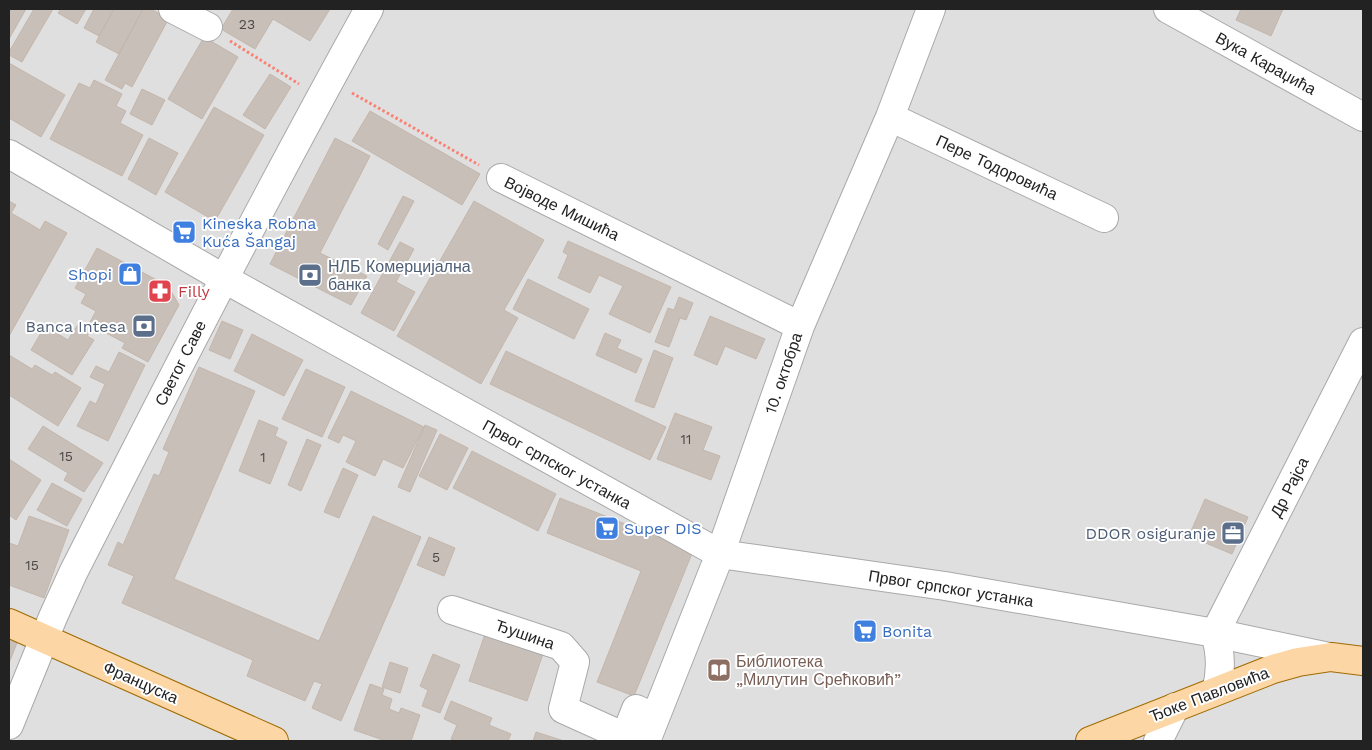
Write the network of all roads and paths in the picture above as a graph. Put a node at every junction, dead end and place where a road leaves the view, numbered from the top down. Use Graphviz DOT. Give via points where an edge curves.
graph roads {
  1 [pos="173,9"];
  2 [pos="369,9"];
  3 [pos="931,9"];
  4 [pos="1168,9"];
  5 [pos="208,27"];
  6 [pos="325,89"];
  7 [pos="890,117"];
  8 [pos="1363,118"];
  9 [pos="9,154"];
  10 [pos="501,178"];
  11 [pos="1104,218"];
  12 [pos="224,278"];
  13 [pos="800,326"];
  14 [pos="1363,342"];
  15 [pos="720,554"];
  16 [pos="452,610"];
  17 [pos="9,623"];
  18 [pos="1215,633"];
  19 [pos="44,639"];
  20 [pos="1331,657"];
  21 [pos="1363,662"];
  22 [pos="1216,692"];
  23 [pos="1175,707"];
  24 [pos="9,725"];
  25 [pos="651,730"];
  26 [pos="274,741"];
  27 [pos="1090,741"];
  28 [pos="1158,741"];
  1 -- 5 [label="street"];
  2 -- 6 [label="street, Светог Саве"];
  3 -- 7 [label="street, 10. октобра"];
  4 -- 8 [label="street, Вука Караџића"];
  5 -- 6 [label="path, Војводе Мишића"];
  6 -- 10 [label="path, Војводе Мишића"];
  6 -- 12 [label="street, Светог Саве"];
  7 -- 11 [label="street, Пере Тодоровића"];
  7 -- 13 [label="street, 10. октобра"];
  9 -- 12 [label="street, Првог српског устанка"];
  10 -- 13 [label="street, Војводе Мишића"];
  12 -- 15 [label="street, Првог српског устанка"];
  12 -- 19 [label="street, Светог Саве" via="73,574"];
  13 -- 15 [label="street, 10. октобра"];
  14 -- 18 [label="street, Др Рајса"];
  15 -- 18 [label="street, Првог српског устанка" via="945,586"];
  15 -- 25 [label="street, 10. октобра"];
  16 -- 25 [label="street, Ђушина" via="561,646 575,662 563,709 625,737 636,709"];
  17 -- 19 [label="main road, Француска"];
  18 -- 20 [label="street, Првог српског устанка"];
  18 -- 22 [label="street" via="1221,660"];
  19 -- 24 [label="street, Светог Саве"];
  19 -- 26 [label="main road, Француска"];
  20 -- 21 [label="main road, Првог српског устанка"];
  20 -- 22 [label="main road, Ђоке Павловића" via="1273,669"];
  22 -- 23 [label="main road, Ђоке Павловића"];
  23 -- 27 [label="main road, Ђоке Павловића"];
  23 -- 28 [label="street"];
}
